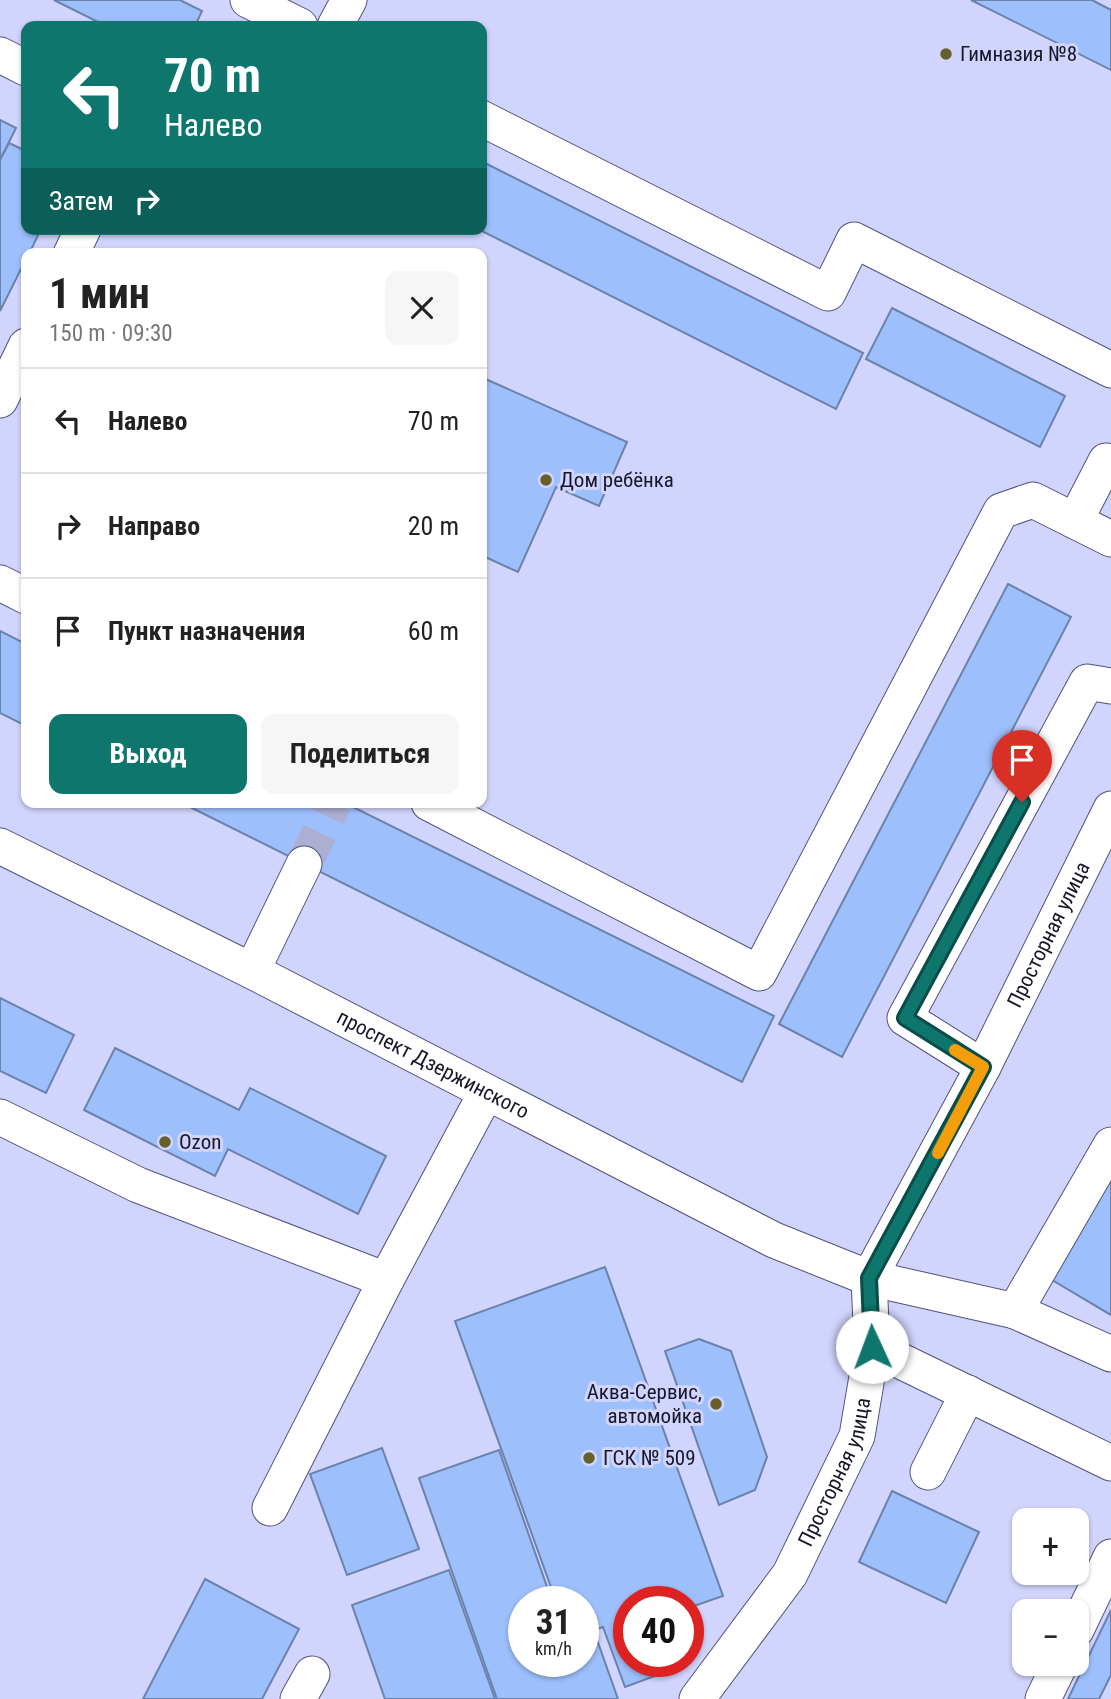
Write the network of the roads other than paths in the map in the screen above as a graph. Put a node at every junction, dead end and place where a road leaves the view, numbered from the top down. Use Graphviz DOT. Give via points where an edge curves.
graph roads {
  1 [pos="248,0"];
  2 [pos="349,0"];
  3 [pos="287,21"];
  4 [pos="338,21"];
  5 [pos="0,55"];
  6 [pos="21,66"];
  7 [pos="487,121"];
  8 [pos="21,356"];
  9 [pos="1111,370"];
  10 [pos="0,400"];
  11 [pos="1106,461"];
  12 [pos="1075,521"];
  13 [pos="1111,539"];
  14 [pos="0,583"];
  15 [pos="21,594"];
  16 [pos="1111,686"];
  17 [pos="439,808"];
  18 [pos="1111,809"];
  19 [pos="0,846"];
  20 [pos="304,864"];
  21 [pos="252,971"];
  22 [pos="983,1067"];
  23 [pos="486,1093"];
  24 [pos="0,1117"];
  25 [pos="1111,1145"];
  26 [pos="869,1278"];
  27 [pos="386,1280"];
  28 [pos="1016,1311"];
  29 [pos="872,1347"];
  30 [pos="1111,1354"];
  31 [pos="968,1393"];
  32 [pos="1111,1463"];
  33 [pos="928,1472"];
  34 [pos="270,1508"];
  35 [pos="1111,1557"];
  36 [pos="1089,1603"];
  37 [pos="1054,1676"];
  38 [pos="697,1699"];
  39 [pos="1043,1699"];
  1 -- 3 [label="street"];
  2 -- 4 [label="street"];
  5 -- 6 [label="street"];
  7 -- 9 [label="street" via="828,293 854,240"];
  8 -- 10 [label="street"];
  11 -- 12 [label="street"];
  12 -- 13 [label="street"];
  12 -- 17 [label="street" via="1033,500 1002,511 759,973"];
  14 -- 15 [label="street"];
  16 -- 22 [label="street" via="1087,682 905,1018"];
  18 -- 22 [label="street, Просторная улица"];
  19 -- 21 [label="street, проспект Дзержинского"];
  20 -- 21 [label="street"];
  21 -- 23 [label="street, проспект Дзержинского"];
  22 -- 26 [label="street, Просторная улица"];
  23 -- 26 [label="street, проспект Дзержинского" via="774,1240"];
  23 -- 27 [label="street"];
  24 -- 27 [label="street" via="138,1185"];
  25 -- 28 [label="street"];
  26 -- 28 [label="street, проспект Дзержинского"];
  26 -- 29 [label="street, Просторная улица"];
  27 -- 34 [label="street"];
  28 -- 30 [label="street, проспект Дзержинского"];
  29 -- 31 [label="street"];
  29 -- 38 [label="street, Просторная улица" via="857,1436 790,1574"];
  31 -- 32 [label="street"];
  31 -- 33 [label="street"];
  35 -- 36 [label="street"];
  37 -- 39 [label="street"];
}
